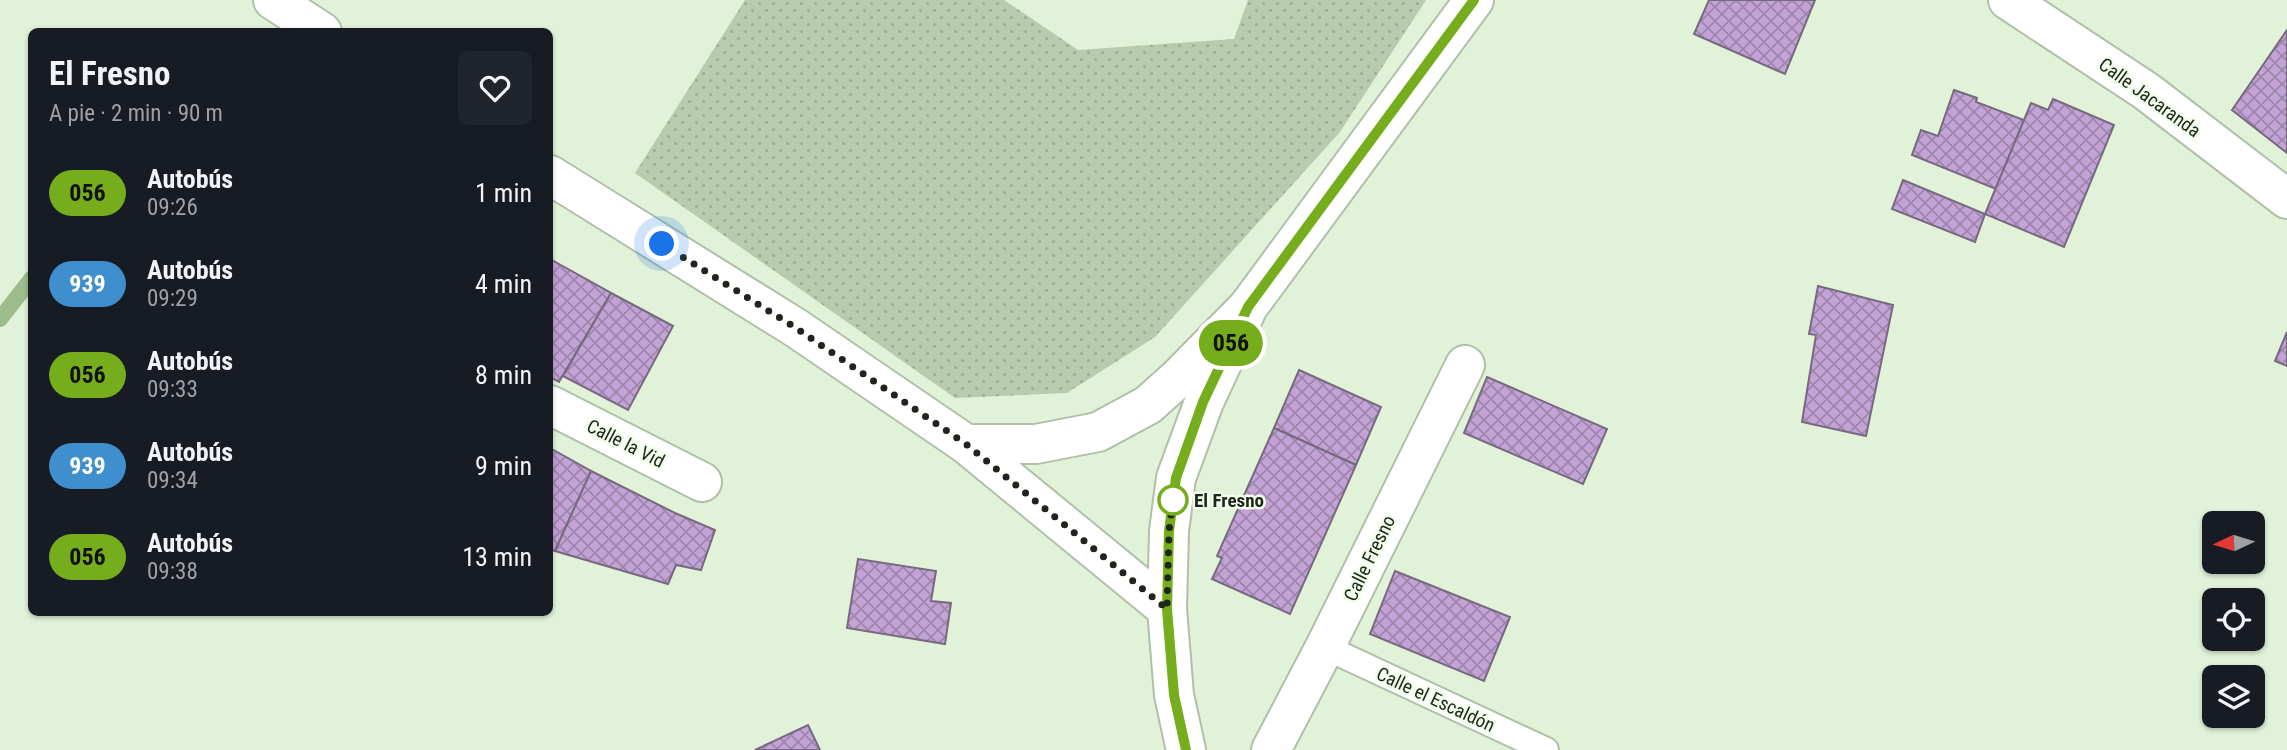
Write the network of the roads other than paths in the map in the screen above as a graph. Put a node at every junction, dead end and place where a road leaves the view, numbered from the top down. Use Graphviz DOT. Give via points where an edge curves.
graph roads {
  1 [pos="273,0"];
  2 [pos="1474,0"];
  3 [pos="2008,0"];
  4 [pos="316,28"];
  5 [pos="553,177"];
  6 [pos="2287,200"];
  7 [pos="1248,307"];
  8 [pos="1465,365"];
  9 [pos="553,407"];
  10 [pos="966,444"];
  11 [pos="702,482"];
  12 [pos="1167,609"];
  13 [pos="1325,647"];
  14 [pos="1186,750"];
  15 [pos="1271,750"];
  16 [pos="1546,750"];
  1 -- 4 [label="street"];
  2 -- 7 [label="street"];
  3 -- 6 [label="street, Calle Jacaranda" via="2146,91"];
  5 -- 10 [label="street" via="796,328"];
  7 -- 10 [label="street" via="1148,405 1098,432 1035,444"];
  7 -- 12 [label="street" via="1203,402 1176,478"];
  8 -- 13 [label="street, Calle Fresno"];
  9 -- 11 [label="street, Calle la Vid"];
  10 -- 12 [label="street"];
  12 -- 14 [label="street" via="1174,695"];
  13 -- 15 [label="street, Calle Fresno"];
  13 -- 16 [label="lane, Calle el Escaldón"];
}
